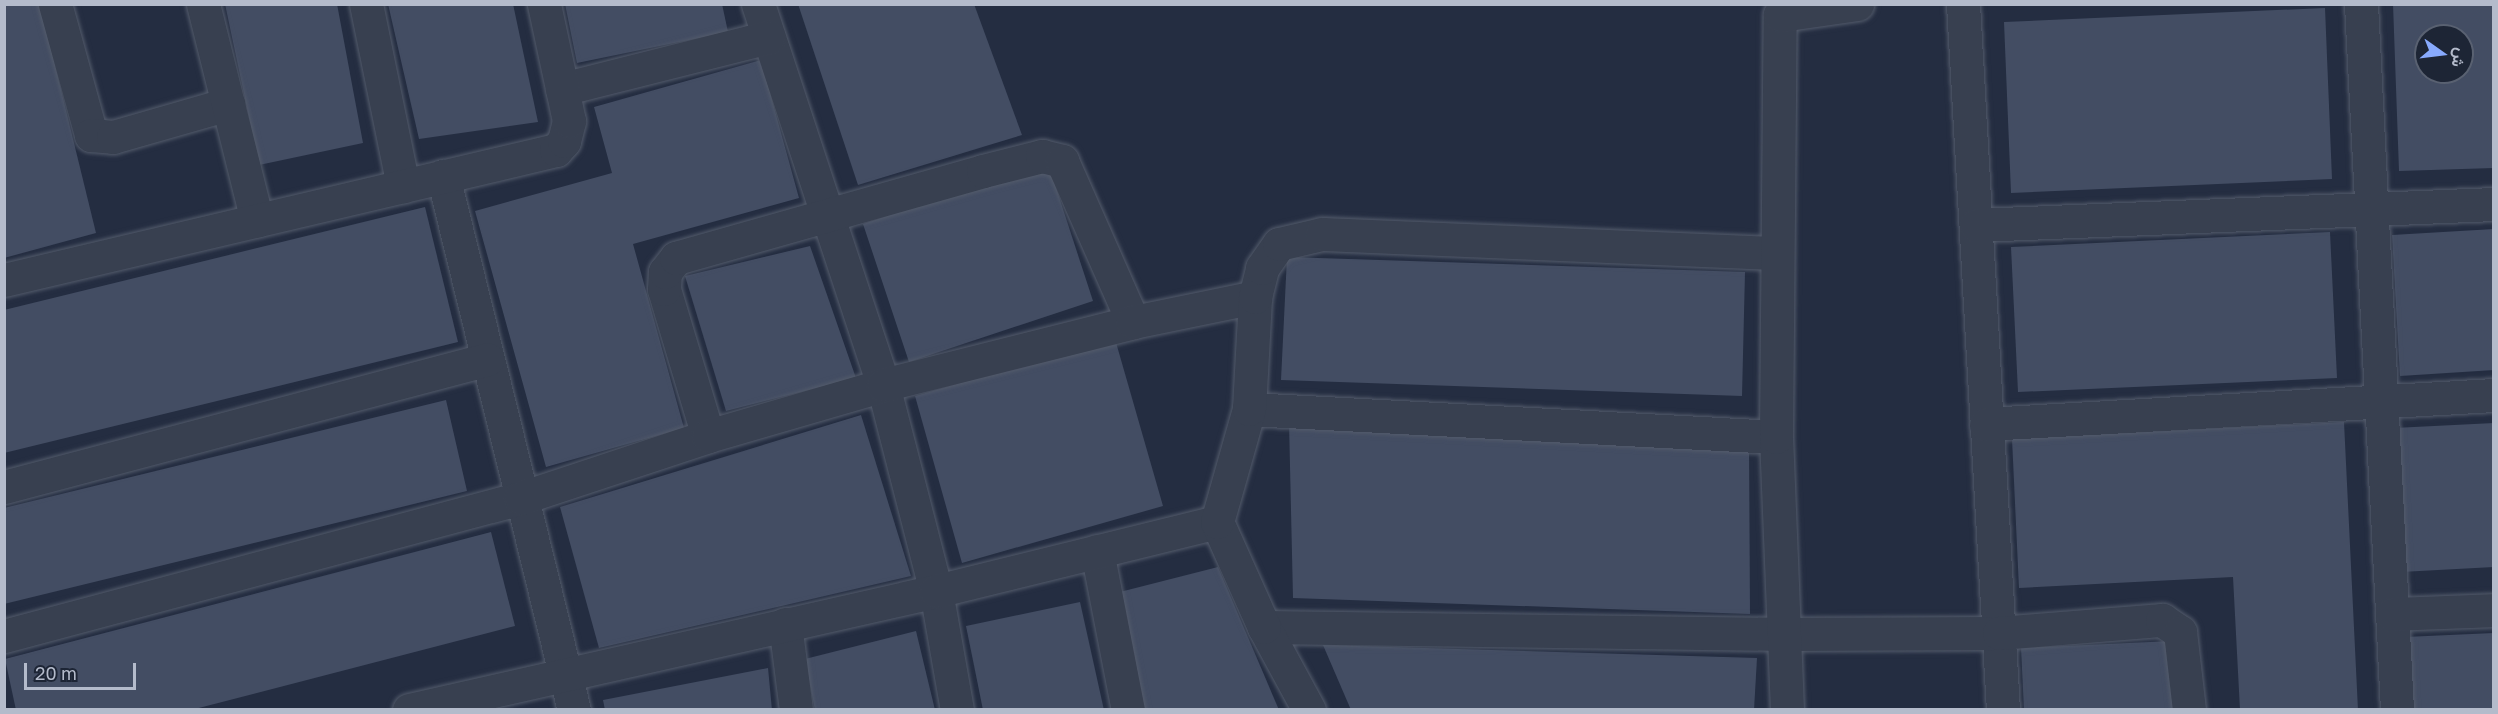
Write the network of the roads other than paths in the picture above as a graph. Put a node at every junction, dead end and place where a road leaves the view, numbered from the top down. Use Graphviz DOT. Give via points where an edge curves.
graph roads {
  1 [pos="55,4"];
  2 [pos="203,4"];
  3 [pos="366,4"];
  4 [pos="544,4"];
  5 [pos="759,4"];
  6 [pos="1857,4"];
  7 [pos="1963,4"];
  8 [pos="2361,4"];
  9 [pos="770,37"];
  10 [pos="562,89"];
  11 [pos="228,104"];
  12 [pos="443,176"];
  13 [pos="403,186"];
  14 [pos="2493,204"];
  15 [pos="2372,209"];
  16 [pos="829,215"];
  17 [pos="257,220"];
  18 [pos="1976,225"];
  19 [pos="1775,253"];
  20 [pos="4,280"];
  21 [pos="1255,297"];
  22 [pos="1133,322"];
  23 [pos="487,359"];
  24 [pos="883,386"];
  25 [pos="2493,395"];
  26 [pos="2382,402"];
  27 [pos="1249,409"];
  28 [pos="1986,424"];
  29 [pos="708,436"];
  30 [pos="1776,437"];
  31 [pos="4,487"];
  32 [pos="521,498"];
  33 [pos="1217,522"];
  34 [pos="1097,551"];
  35 [pos="936,591"];
  36 [pos="2493,610"];
  37 [pos="2392,614"];
  38 [pos="785,624"];
  39 [pos="1264,627"];
  40 [pos="1999,633"];
  41 [pos="1786,634"];
  42 [pos="4,636"];
  43 [pos="563,674"];
  44 [pos="409,710"];
  45 [pos="574,710"];
  46 [pos="796,710"];
  47 [pos="957,710"];
  48 [pos="1128,710"];
  49 [pos="1309,710"];
  50 [pos="1787,710"];
  51 [pos="2003,710"];
  52 [pos="2189,710"];
  53 [pos="2397,710"];
  1 -- 11 [label="street" via="91,135 113,137"];
  2 -- 11 [label="street"];
  3 -- 13 [label="street"];
  4 -- 10 [label="street"];
  5 -- 9 [label="street"];
  6 -- 19 [label="street" via="1780,15"];
  7 -- 18 [label="street"];
  8 -- 15 [label="street"];
  9 -- 10 [label="street"];
  9 -- 16 [label="street"];
  10 -- 12 [label="street" via="569,121 564,141 556,150"];
  11 -- 17 [label="street"];
  12 -- 13 [label="street"];
  12 -- 23 [label="street"];
  13 -- 17 [label="street"];
  14 -- 15 [label="street"];
  15 -- 18 [label="street"];
  15 -- 26 [label="street"];
  16 -- 22 [label="street" via="1051,155 1062,161"];
  16 -- 24 [label="street"];
  16 -- 29 [label="street" via="695,250 676,258 665,272 664,289"];
  17 -- 20 [label="street"];
  18 -- 28 [label="street"];
  19 -- 21 [label="street" via="1322,234 1279,244 1262,268"];
  19 -- 30 [label="street"];
  21 -- 22 [label="street"];
  21 -- 27 [label="street"];
  22 -- 24 [label="street"];
  23 -- 31 [label="street"];
  23 -- 32 [label="street"];
  24 -- 29 [label="street"];
  24 -- 35 [label="street"];
  25 -- 26 [label="street"];
  26 -- 28 [label="street"];
  26 -- 37 [label="street"];
  27 -- 30 [label="street"];
  27 -- 33 [label="street"];
  28 -- 40 [label="street"];
  29 -- 32 [label="street"];
  30 -- 41 [label="street"];
  32 -- 42 [label="street"];
  32 -- 43 [label="street"];
  33 -- 34 [label="street"];
  33 -- 39 [label="street"];
  34 -- 35 [label="street"];
  34 -- 48 [label="street"];
  35 -- 38 [label="street"];
  35 -- 47 [label="street"];
  36 -- 37 [label="street"];
  37 -- 53 [label="street"];
  38 -- 43 [label="street"];
  38 -- 46 [label="street"];
  39 -- 41 [label="street"];
  39 -- 49 [label="street"];
  40 -- 41 [label="street"];
  40 -- 51 [label="street"];
  40 -- 52 [label="street" via="2162,620 2180,632"];
  41 -- 50 [label="street"];
  43 -- 44 [label="street"];
  43 -- 45 [label="street"];
}
